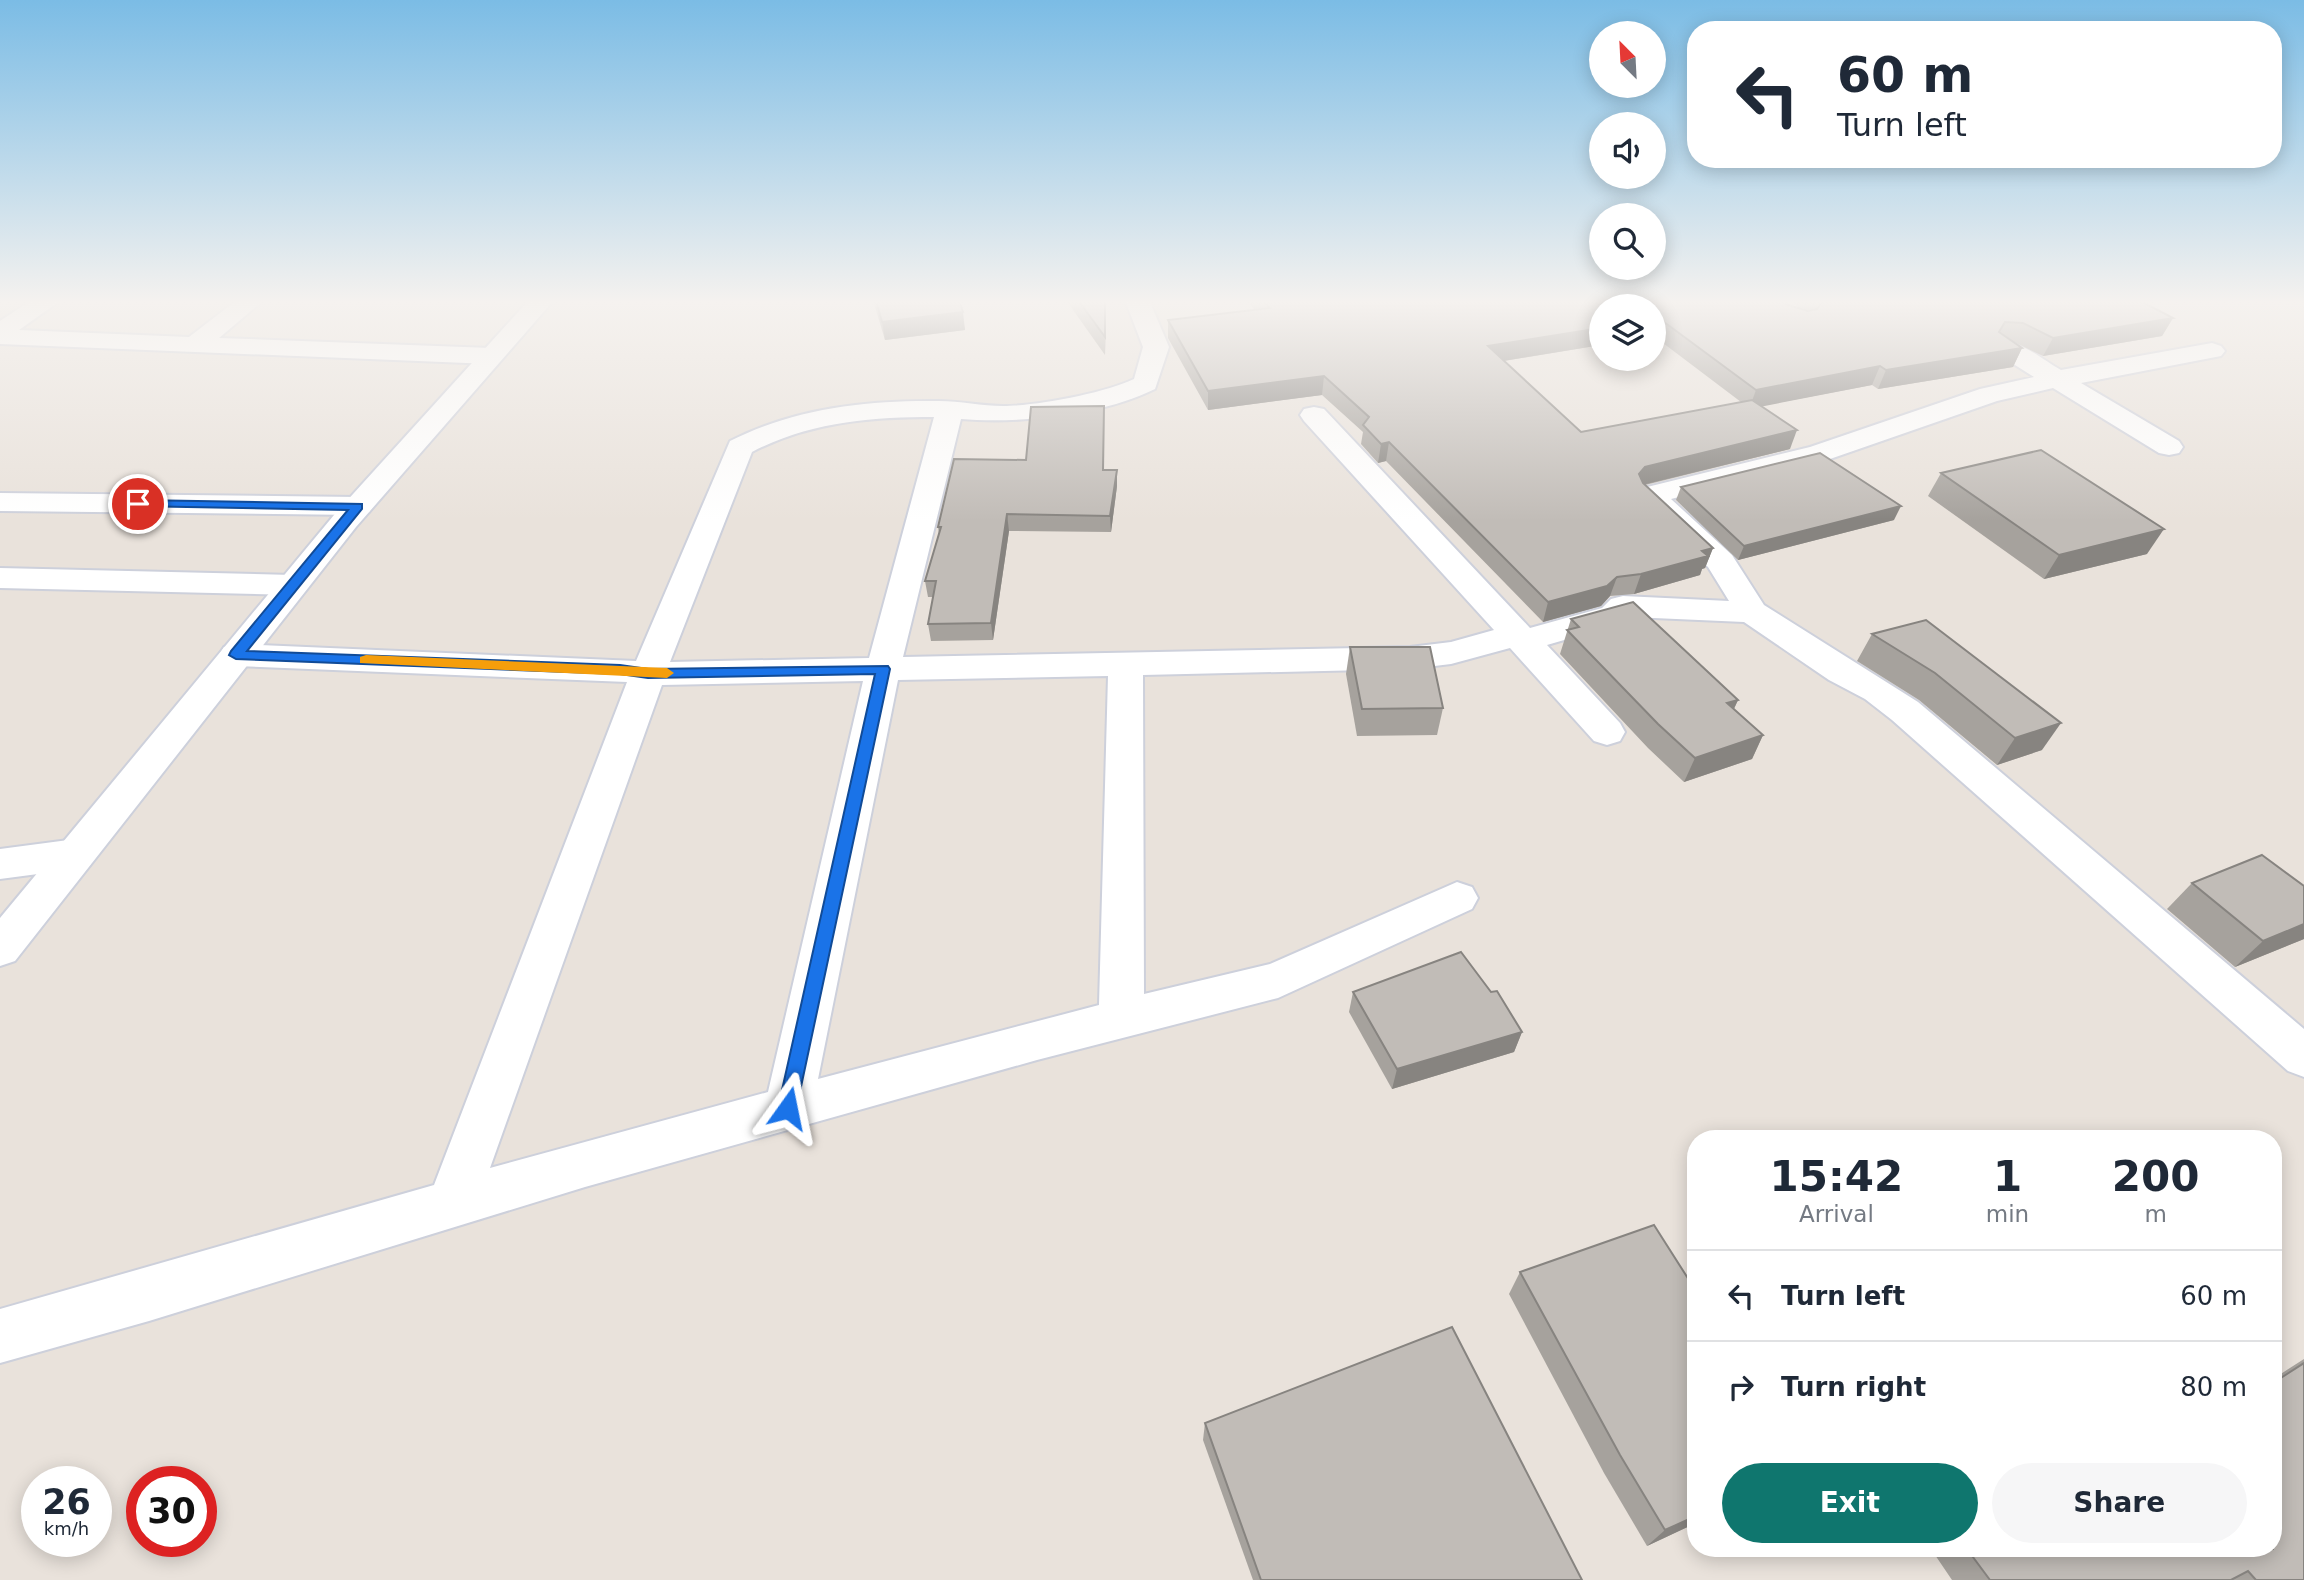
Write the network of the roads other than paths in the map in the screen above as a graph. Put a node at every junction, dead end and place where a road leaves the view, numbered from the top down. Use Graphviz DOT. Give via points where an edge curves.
graph roads {
  1 [pos="475,374"];
  2 [pos="1149,374"];
  3 [pos="2048,374"];
  4 [pos="2086,374"];
  5 [pos="2057,379"];
  6 [pos="950,410"];
  7 [pos="1314,415"];
  8 [pos="2169,447"];
  9 [pos="0,502"];
  10 [pos="358,506"];
  11 [pos="0,578"];
  12 [pos="293,585"];
  13 [pos="1752,612"];
  14 [pos="1520,638"];
  15 [pos="236,655"];
  16 [pos="1126,664"];
  17 [pos="883,669"];
  18 [pos="648,674"];
  19 [pos="1607,732"];
  20 [pos="76,854"];
  21 [pos="0,864"];
  22 [pos="1457,898"];
  23 [pos="0,949"];
  24 [pos="1121,1019"];
  25 [pos="2304,1057"];
  26 [pos="788,1108"];
  27 [pos="452,1204"];
  28 [pos="0,1336"];
  1 -- 10 [label="street"];
  2 -- 6 [label="street" via="1146,383 1130,392 1089,402 1003,414"];
  3 -- 5 [label="street"];
  4 -- 5 [label="street"];
  5 -- 8 [label="street"];
  5 -- 13 [label="street" via="1989,395 1820,453 1650,495 1721,562"];
  6 -- 17 [label="street"];
  6 -- 18 [label="street" via="884,410 803,421 762,434 740,447"];
  7 -- 14 [label="street"];
  9 -- 10 [label="street"];
  10 -- 12 [label="street"];
  11 -- 12 [label="street"];
  12 -- 15 [label="street"];
  13 -- 14 [label="street" via="1623,606 1614,615"];
  13 -- 25 [label="street" via="1905,711"];
  14 -- 16 [label="street" via="1410,659"];
  14 -- 19 [label="street"];
  15 -- 18 [label="street"];
  15 -- 20 [label="street"];
  16 -- 17 [label="street"];
  16 -- 24 [label="street"];
  17 -- 18 [label="street"];
  17 -- 26 [label="street"];
  18 -- 27 [label="street"];
  20 -- 21 [label="street"];
  20 -- 23 [label="street"];
  22 -- 24 [label="street" via="1278,980"];
  24 -- 26 [label="street"];
  26 -- 27 [label="street"];
  27 -- 28 [label="street"];
}
